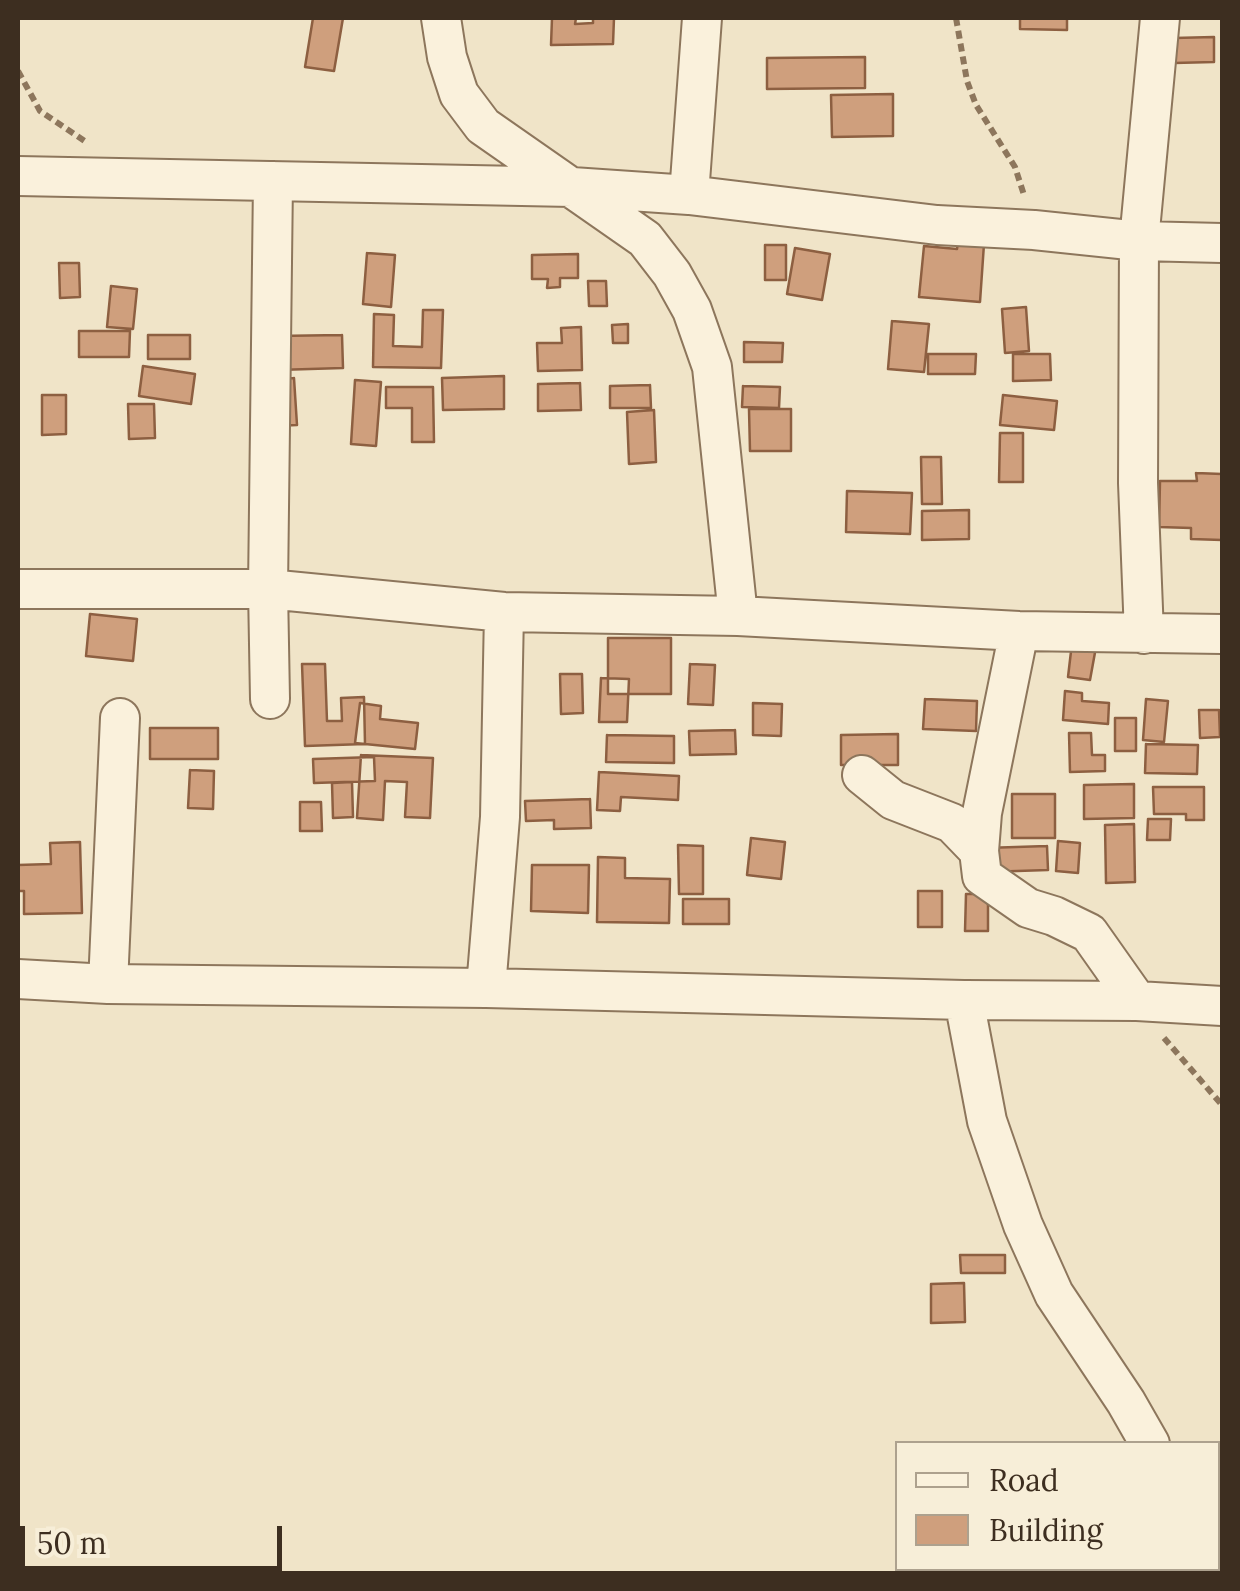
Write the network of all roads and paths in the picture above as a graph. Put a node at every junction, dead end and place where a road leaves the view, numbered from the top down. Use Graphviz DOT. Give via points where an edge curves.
graph roads {
  1 [pos="440,18"];
  2 [pos="702,18"];
  3 [pos="956,18"];
  4 [pos="1160,18"];
  5 [pos="18,71"];
  6 [pos="18,176"];
  7 [pos="142,178"];
  8 [pos="273,182"];
  9 [pos="572,187"];
  10 [pos="690,196"];
  11 [pos="1034,230"];
  12 [pos="1139,241"];
  13 [pos="1222,243"];
  14 [pos="18,588"];
  15 [pos="268,589"];
  16 [pos="504,612"];
  17 [pos="738,616"];
  18 [pos="1019,631"];
  19 [pos="1144,634"];
  20 [pos="1222,634"];
  21 [pos="270,699"];
  22 [pos="120,718"];
  23 [pos="862,775"];
  24 [pos="978,851"];
  25 [pos="18,979"];
  26 [pos="108,984"];
  27 [pos="486,988"];
  28 [pos="964,1000"];
  29 [pos="1137,1002"];
  30 [pos="1222,1006"];
  31 [pos="1222,1105"];
  32 [pos="1148,1441"];
  1 -- 9 [label="street" via="459,94 483,126"];
  2 -- 10 [label="street"];
  3 -- 11 [label="path" via="976,104 1015,167"];
  4 -- 12 [label="street"];
  5 -- 7 [label="path" via="40,111"];
  6 -- 7 [label="street"];
  7 -- 8 [label="street"];
  8 -- 9 [label="street"];
  8 -- 15 [label="street"];
  9 -- 10 [label="street"];
  9 -- 17 [label="street" via="645,239 672,274 706,342"];
  10 -- 11 [label="street"];
  11 -- 12 [label="street"];
  12 -- 13 [label="street"];
  12 -- 19 [label="street"];
  14 -- 15 [label="street"];
  15 -- 16 [label="street"];
  15 -- 21 [label="street"];
  16 -- 17 [label="street"];
  16 -- 27 [label="street" via="500,817"];
  17 -- 18 [label="street"];
  18 -- 19 [label="street"];
  18 -- 24 [label="street"];
  19 -- 20 [label="street"];
  22 -- 26 [label="street"];
  23 -- 24 [label="street" via="908,807 952,822"];
  24 -- 29 [label="street" via="982,876 1002,891 1089,934"];
  25 -- 26 [label="street"];
  26 -- 27 [label="street"];
  27 -- 28 [label="street"];
  28 -- 29 [label="street"];
  28 -- 32 [label="street" via="987,1121 1023,1225 1054,1294"];
  29 -- 30 [label="street"];
  29 -- 31 [label="path"];
}
